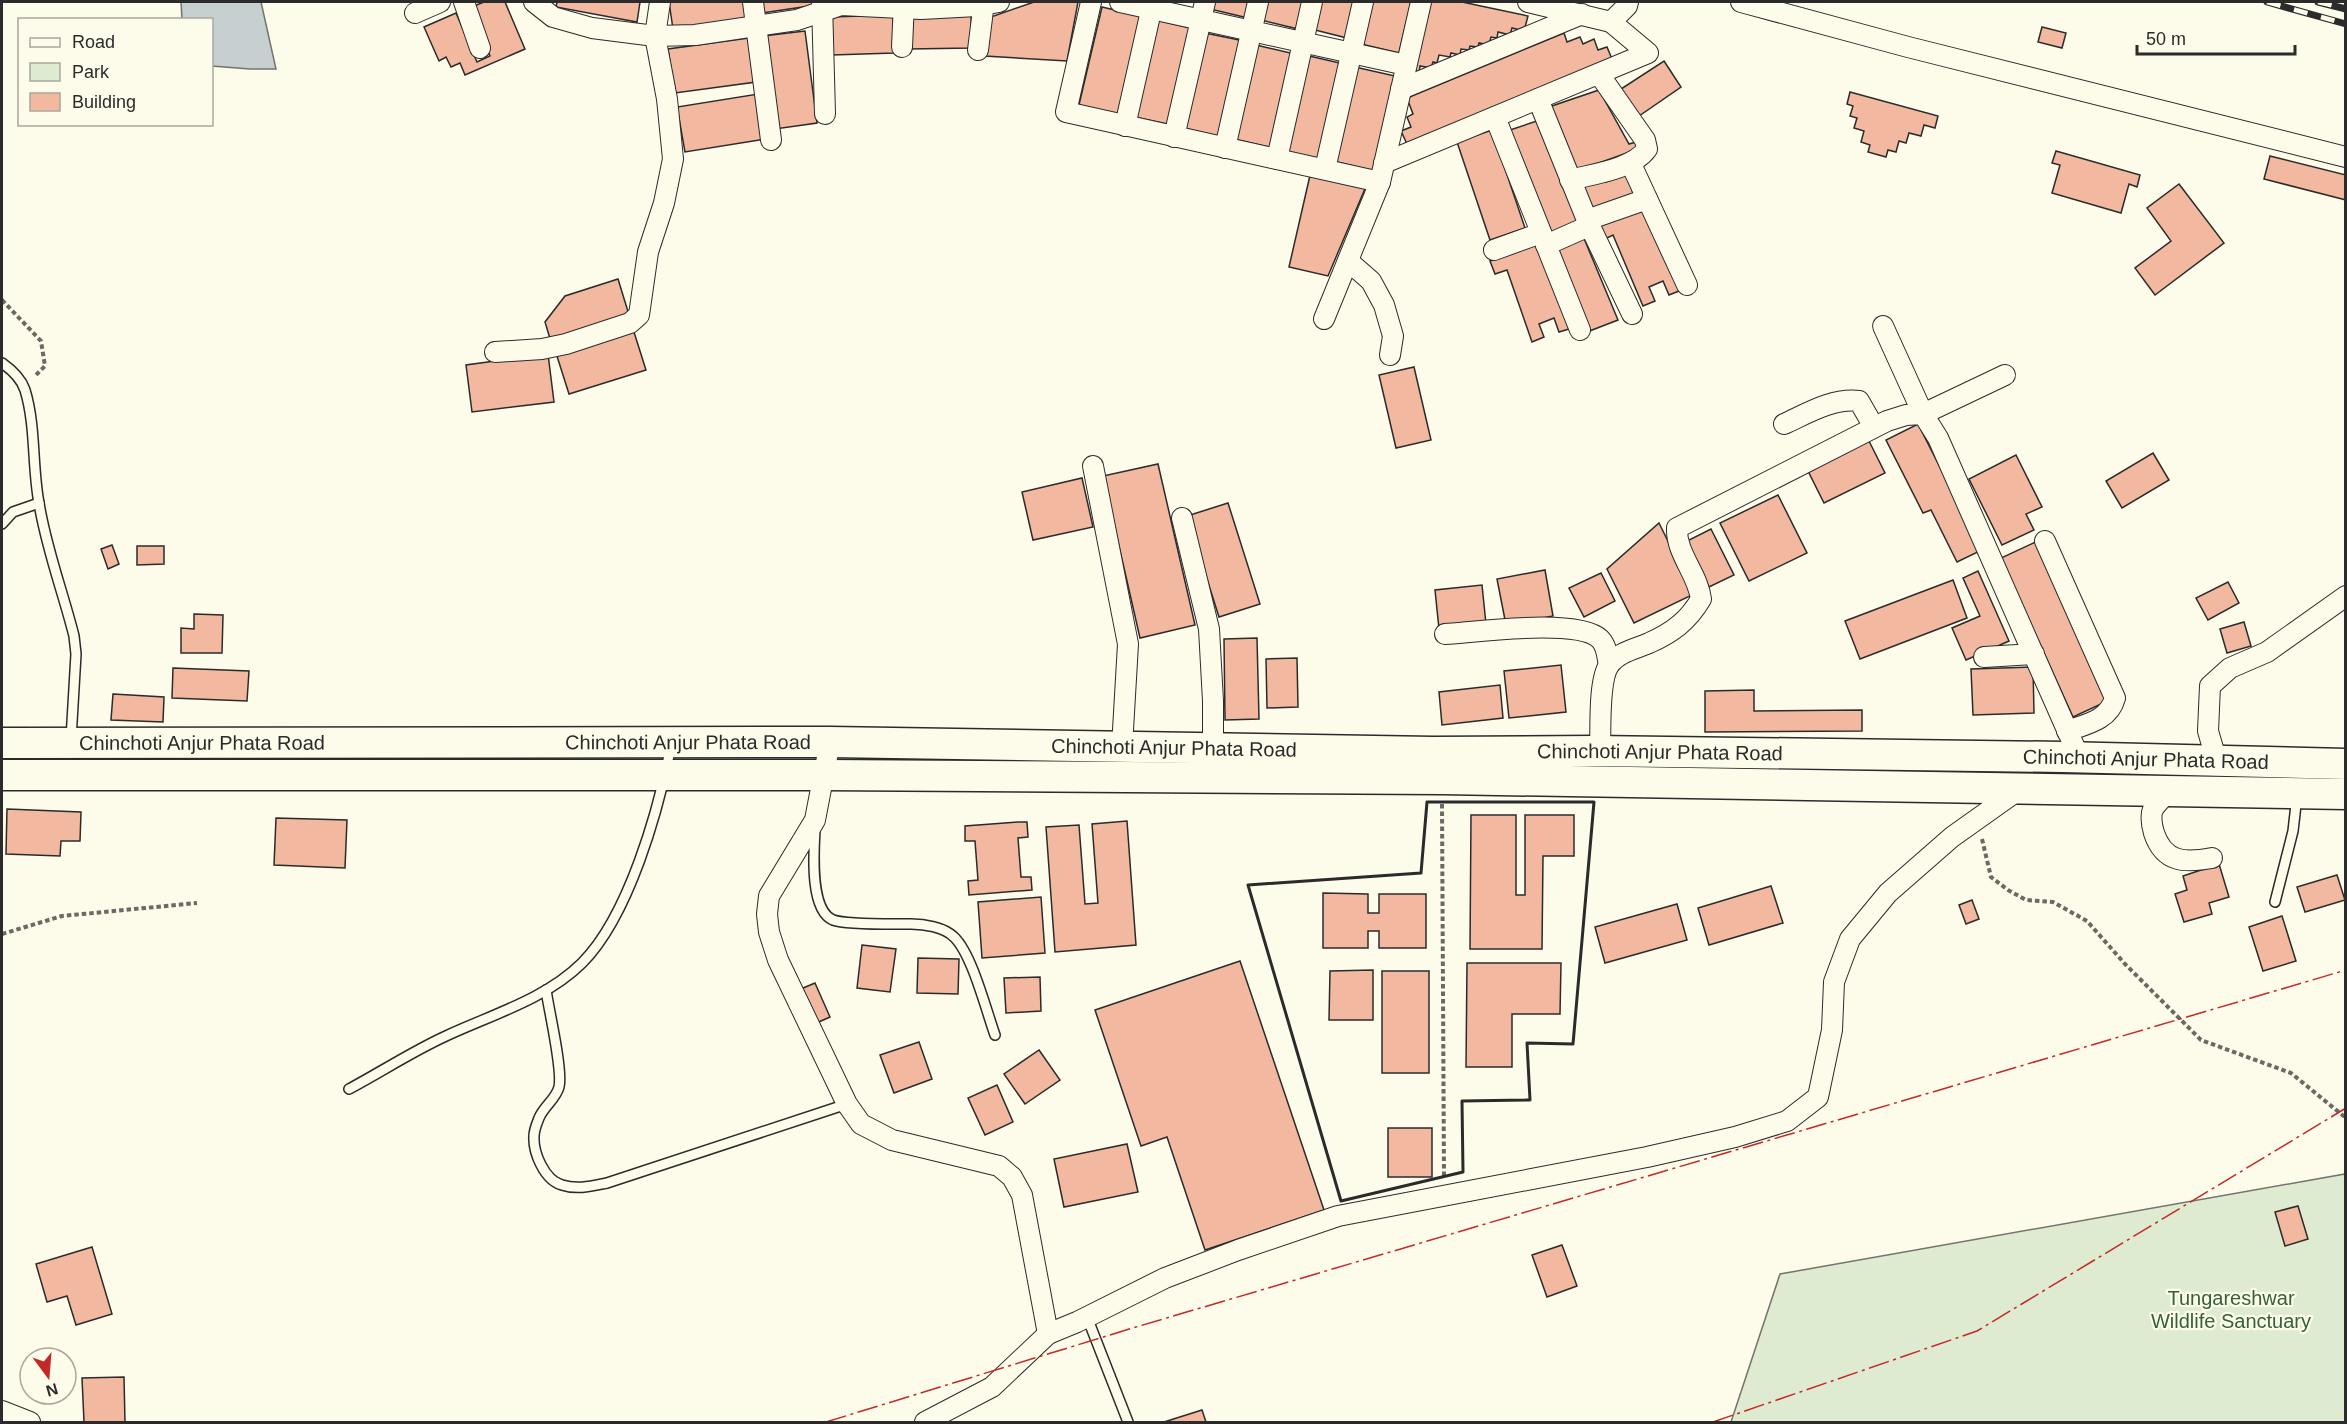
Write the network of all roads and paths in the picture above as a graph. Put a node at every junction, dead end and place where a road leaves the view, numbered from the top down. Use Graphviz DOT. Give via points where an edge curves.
graph roads {
  1 [pos="440,2"];
  2 [pos="464,2"];
  3 [pos="534,2"];
  4 [pos="660,2"];
  5 [pos="753,2"];
  6 [pos="1091,2"];
  7 [pos="1120,2"];
  8 [pos="1258,2"];
  9 [pos="1312,2"];
  10 [pos="1363,2"];
  11 [pos="1421,2"];
  12 [pos="1528,2"];
  13 [pos="1628,2"];
  14 [pos="1741,2"];
  15 [pos="989,3"];
  16 [pos="904,5"];
  17 [pos="1152,5"];
  18 [pos="822,6"];
  19 [pos="1203,10"];
  20 [pos="415,13"];
  21 [pos="1581,14"];
  22 [pos="1611,22"];
  23 [pos="757,26"];
  24 [pos="1252,31"];
  25 [pos="655,36"];
  26 [pos="1303,42"];
  27 [pos="902,47"];
  28 [pos="480,48"];
  29 [pos="978,50"];
  30 [pos="1351,53"];
  31 [pos="1406,65"];
  32 [pos="1599,74"];
  33 [pos="1401,89"];
  34 [pos="1538,99"];
  35 [pos="825,114"];
  36 [pos="1495,117"];
  37 [pos="1125,126"];
  38 [pos="1174,136"];
  39 [pos="771,140"];
  40 [pos="1225,148"];
  41 [pos="2346,157"];
  42 [pos="1277,159"];
  43 [pos="1630,164"];
  44 [pos="1325,169"];
  45 [pos="1382,173"];
  46 [pos="1570,180"];
  47 [pos="1647,199"];
  48 [pos="1588,223"];
  49 [pos="1544,239"];
  50 [pos="1494,250"];
  51 [pos="1348,261"];
  52 [pos="1687,285"];
  53 [pos="2,300"];
  54 [pos="1632,314"];
  55 [pos="1324,319"];
  56 [pos="1882,326"];
  57 [pos="1580,330"];
  58 [pos="495,352"];
  59 [pos="1390,355"];
  60 [pos="2,363"];
  61 [pos="2005,375"];
  62 [pos="24,387"];
  63 [pos="1923,414"];
  64 [pos="1784,424"];
  65 [pos="1874,427"];
  66 [pos="1093,466"];
  67 [pos="39,503"];
  68 [pos="1182,518"];
  69 [pos="2,524"];
  70 [pos="2045,541"];
  71 [pos="2346,596"];
  72 [pos="1445,634"];
  73 [pos="2034,654"];
  74 [pos="1984,657"];
  75 [pos="1608,665"];
  76 [pos="830,741"];
  77 [pos="671,742"];
  78 [pos="2,743"];
  79 [pos="70,744"];
  80 [pos="1122,747"];
  81 [pos="1213,748"];
  82 [pos="2083,749"];
  83 [pos="1600,752"];
  84 [pos="2217,762"];
  85 [pos="2346,764"];
  86 [pos="2,775"];
  87 [pos="665,775"];
  88 [pos="824,775"];
  89 [pos="1442,779"];
  90 [pos="2021,788"];
  91 [pos="2101,789"];
  92 [pos="2169,791"];
  93 [pos="2297,793"];
  94 [pos="2346,794"];
  95 [pos="1977,819"];
  96 [pos="815,820"];
  97 [pos="2212,858"];
  98 [pos="2275,902"];
  99 [pos="197,903"];
  100 [pos="2,934"];
  101 [pos="546,990"];
  102 [pos="995,1035"];
  103 [pos="350,1089"];
  104 [pos="846,1104"];
  105 [pos="2346,1119"];
  106 [pos="1444,1195"];
  107 [pos="1087,1317"];
  108 [pos="1048,1334"];
  109 [pos="2,1411"];
  110 [pos="30,1422"];
  111 [pos="925,1422"];
  112 [pos="1128,1422"];
  1 -- 20 [label="street"];
  2 -- 28 [label="street"];
  3 -- 25 [label="street" via="553,17 592,28"];
  4 -- 25 [label="street"];
  5 -- 23 [label="street"];
  6 -- 37 [label="street" via="1066,112"];
  7 -- 17 [label="street"];
  8 -- 24 [label="street"];
  9 -- 26 [label="street"];
  10 -- 30 [label="street"];
  11 -- 31 [label="street"];
  12 -- 21 [label="street"];
  13 -- 22 [label="street"];
  14 -- 41 [label="street"];
  15 -- 16 [label="street"];
  15 -- 29 [label="street"];
  16 -- 18 [label="street"];
  16 -- 27 [label="street"];
  17 -- 19 [label="street"];
  17 -- 37 [label="street"];
  18 -- 23 [label="street" via="797,20"];
  18 -- 35 [label="street"];
  19 -- 24 [label="street"];
  19 -- 38 [label="street"];
  21 -- 22 [label="street"];
  21 -- 33 [label="street"];
  22 -- 32 [label="street" via="1648,53"];
  23 -- 25 [label="street"];
  23 -- 39 [label="street"];
  24 -- 26 [label="street"];
  24 -- 40 [label="street"];
  25 -- 58 [label="street" via="673,159 648,252 639,315 630,323 566,344"];
  26 -- 30 [label="street"];
  26 -- 42 [label="street"];
  30 -- 31 [label="street"];
  30 -- 44 [label="street"];
  31 -- 33 [label="street"];
  32 -- 34 [label="street"];
  32 -- 43 [label="street" via="1645,141 1647,149"];
  33 -- 45 [label="street"];
  34 -- 36 [label="street"];
  34 -- 46 [label="street"];
  36 -- 45 [label="street"];
  36 -- 49 [label="street"];
  37 -- 38 [label="street"];
  38 -- 40 [label="street"];
  40 -- 42 [label="street"];
  42 -- 44 [label="street"];
  43 -- 46 [label="street"];
  43 -- 47 [label="street"];
  44 -- 45 [label="street"];
  45 -- 51 [label="street"];
  46 -- 48 [label="street"];
  47 -- 48 [label="street"];
  47 -- 52 [label="street"];
  48 -- 49 [label="street"];
  48 -- 54 [label="street"];
  49 -- 50 [label="street"];
  49 -- 57 [label="street"];
  51 -- 55 [label="street"];
  51 -- 59 [label="street" via="1371,281 1384,305 1393,336"];
  53 -- 62 [label="path" via="40,341 45,366"];
  56 -- 63 [label="street"];
  60 -- 62 [label="lane" via="15,372"];
  61 -- 63 [label="street"];
  62 -- 67 [label="lane"];
  63 -- 65 [label="street" via="1906,415"];
  63 -- 73 [label="street" via="1938,438"];
  64 -- 65 [label="street" via="1846,399 1859,401"];
  65 -- 75 [label="street" via="1677,528 1681,550 1701,599 1676,629 1619,655"];
  66 -- 80 [label="street" via="1128,644"];
  67 -- 69 [label="lane" via="13,512"];
  67 -- 79 [label="lane" via="74,636"];
  68 -- 81 [label="street" via="1209,629"];
  70 -- 82 [label="street" via="2115,698 2108,714 2092,723"];
  71 -- 84 [label="street" via="2266,652 2230,668 2210,686 2208,731"];
  72 -- 75 [label="street" via="1574,629 1592,633 1601,640"];
  73 -- 74 [label="street"];
  73 -- 82 [label="street"];
  75 -- 83 [label="street" via="1601,703"];
  76 -- 77 [label="main road, Chinchoti Anjur Phata Road"];
  76 -- 80 [label="main road, Chinchoti Anjur Phata Road"];
  76 -- 88 [label="street"];
  77 -- 79 [label="main road, Chinchoti Anjur Phata Road"];
  77 -- 87 [label="lane"];
  78 -- 79 [label="main road, Chinchoti Anjur Phata Road"];
  80 -- 81 [label="main road, Chinchoti Anjur Phata Road"];
  81 -- 83 [label="main road, Chinchoti Anjur Phata Road"];
  82 -- 83 [label="main road, Chinchoti Anjur Phata Road"];
  82 -- 84 [label="main road, Chinchoti Anjur Phata Road"];
  82 -- 91 [label="main road"];
  84 -- 85 [label="main road, Chinchoti Anjur Phata Road"];
  86 -- 87 [label="main road, Chinchoti Anjur Phata Road"];
  87 -- 88 [label="main road, Chinchoti Anjur Phata Road"];
  87 -- 101 [label="lane" via="640,858 613,923 582,963"];
  88 -- 89 [label="main road, Chinchoti Anjur Phata Road"];
  88 -- 96 [label="street"];
  89 -- 90 [label="main road, Chinchoti Anjur Phata Road"];
  89 -- 106 [label="path"];
  90 -- 91 [label="main road, Chinchoti Anjur Phata Road"];
  90 -- 95 [label="street"];
  91 -- 92 [label="main road, Chinchoti Anjur Phata Road"];
  92 -- 93 [label="main road, Chinchoti Anjur Phata Road"];
  92 -- 97 [label="street" via="2153,810 2157,841 2168,855 2181,860"];
  93 -- 94 [label="main road, Chinchoti Anjur Phata Road"];
  93 -- 98 [label="lane" via="2293,831"];
  95 -- 105 [label="path" via="1991,877 2026,900 2053,902 2087,921 2201,1040 2290,1073"];
  95 -- 106 [label="street" via="1888,893 1850,939 1834,982 1832,1030 1818,1097 1787,1121 1647,1157"];
  96 -- 102 [label="lane" via="816,895 822,910 832,920 920,924 956,938 970,963"];
  96 -- 104 [label="street" via="769,896 767,914 778,960"];
  99 -- 100 [label="path" via="62,916"];
  101 -- 103 [label="lane" via="442,1038"];
  101 -- 104 [label="lane" via="559,1086 540,1115 534,1134 537,1156 546,1173 559,1185 579,1188 607,1183"];
  104 -- 108 [label="street" via="861,1124 876,1134 999,1166 1012,1177 1022,1195"];
  106 -- 107 [label="street" via="1338,1216 1238,1250 1165,1278"];
  107 -- 108 [label="street"];
  107 -- 112 [label="lane"];
  108 -- 111 [label="street" via="992,1387"];
  109 -- 110 [label="street"];
}
